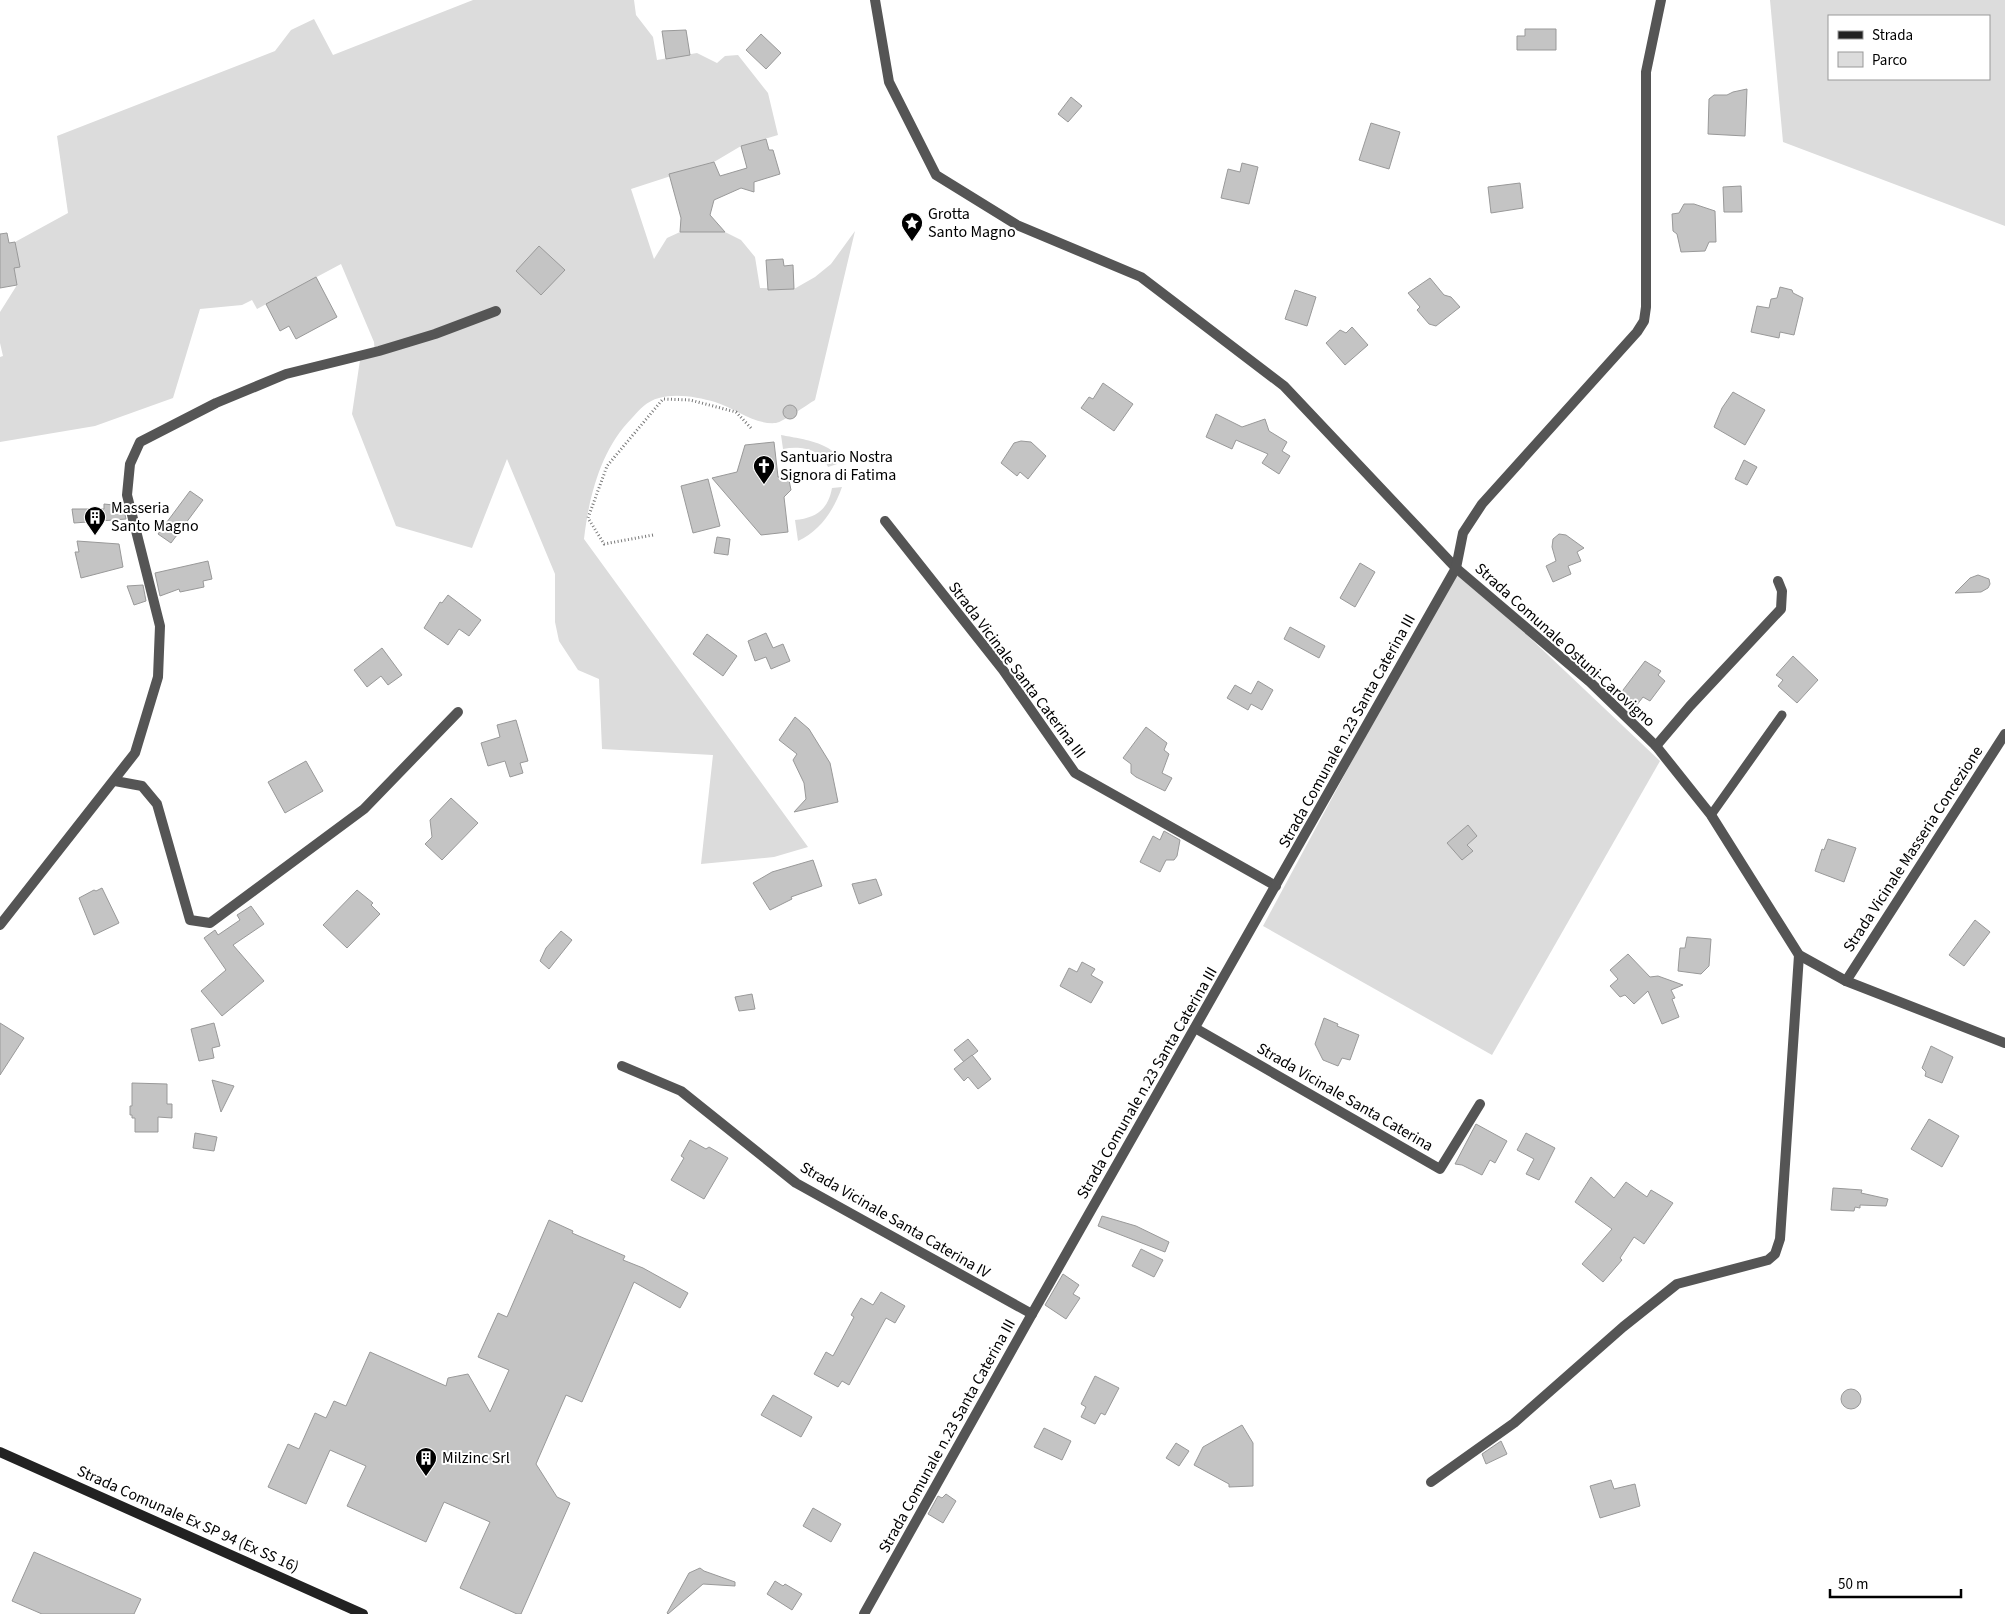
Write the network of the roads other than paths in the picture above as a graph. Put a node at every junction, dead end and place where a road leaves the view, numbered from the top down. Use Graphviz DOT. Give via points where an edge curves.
graph roads {
  1 [pos="875,0"];
  2 [pos="1661,0"];
  3 [pos="496,311"];
  4 [pos="885,521"];
  5 [pos="1456,568"];
  6 [pos="1778,581"];
  7 [pos="458,712"];
  8 [pos="1782,716"];
  9 [pos="2005,734"];
  10 [pos="1656,746"];
  11 [pos="115,781"];
  12 [pos="1710,815"];
  13 [pos="1276,886"];
  14 [pos="0,926"];
  15 [pos="1799,955"];
  16 [pos="1846,981"];
  17 [pos="1195,1028"];
  18 [pos="2005,1043"];
  19 [pos="622,1066"];
  20 [pos="1480,1104"];
  21 [pos="1032,1314"];
  22 [pos="0,1452"];
  23 [pos="1431,1482"];
  24 [pos="363,1614"];
  25 [pos="864,1614"];
  1 -- 5 [label="street, Strada Comunale Ostuni-Carovigno" via="889,82 936,175 1017,225 1141,277 1284,386"];
  2 -- 5 [label="street, Strada Comunale n.23 Santa Caterina III" via="1646,72 1644,320 1637,332 1482,504 1463,533"];
  3 -- 11 [label="street" via="379,351 286,374 216,403 140,442 130,464 127,495 160,626 158,677 135,753"];
  4 -- 13 [label="street, Strada Vicinale Santa Caterina III" via="1003,670 1075,773"];
  5 -- 10 [label="street, Strada Comunale Ostuni-Carovigno" via="1590,682"];
  5 -- 13 [label="street, Strada Comunale n.23 Santa Caterina III"];
  6 -- 10 [label="street" via="1782,591 1781,609"];
  7 -- 11 [label="street" via="364,809 210,923 190,920 157,804 142,786"];
  8 -- 12 [label="lane"];
  9 -- 16 [label="street, Strada Vicinale Masseria Concezione"];
  10 -- 12 [label="street, Strada Comunale Ostuni-Carovigno"];
  11 -- 14 [label="street"];
  12 -- 15 [label="street, Strada Comunale Ostuni-Carovigno"];
  13 -- 17 [label="street, Strada Comunale n.23 Santa Caterina III"];
  15 -- 16 [label="street, Strada Comunale Ostuni-Carovigno"];
  15 -- 23 [label="street" via="1780,1239 1775,1254 1768,1260 1677,1284 1514,1423"];
  16 -- 18 [label="street, Strada Comunale Ostuni-Carovigno"];
  17 -- 20 [label="street, Strada Vicinale Santa Caterina" via="1440,1169"];
  17 -- 21 [label="street, Strada Comunale n.23 Santa Caterina III"];
  19 -- 21 [label="street, Strada Vicinale Santa Caterina IV" via="681,1090 796,1183"];
  21 -- 25 [label="street, Strada Comunale n.23 Santa Caterina III"];
  22 -- 24 [label="main road, Strada Comunale Ex SP 94 (Ex SS 16)"];
}
